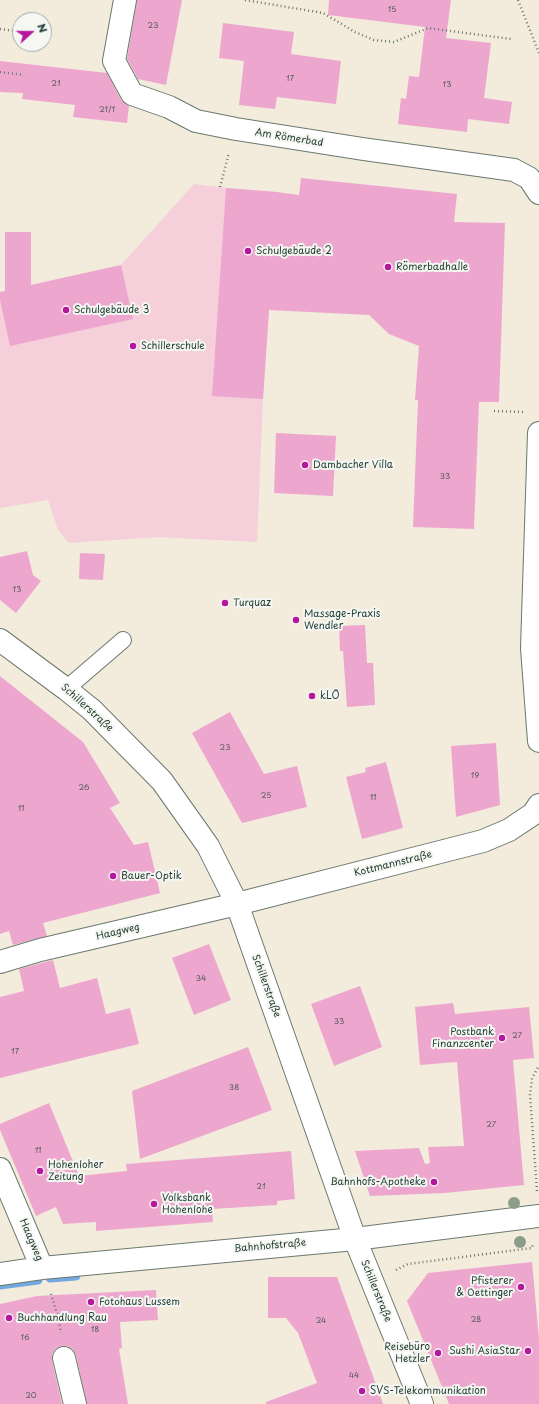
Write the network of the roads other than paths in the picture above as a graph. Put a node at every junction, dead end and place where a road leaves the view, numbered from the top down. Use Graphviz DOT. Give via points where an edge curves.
graph roads {
  1 [pos="125,0"];
  2 [pos="539,193"];
  3 [pos="539,434"];
  4 [pos="0,640"];
  5 [pos="123,640"];
  6 [pos="66,688"];
  7 [pos="539,738"];
  8 [pos="539,805"];
  9 [pos="237,904"];
  10 [pos="0,962"];
  11 [pos="0,1169"];
  12 [pos="538,1206"];
  13 [pos="355,1239"];
  14 [pos="42,1268"];
  15 [pos="0,1274"];
  16 [pos="64,1358"];
  17 [pos="75,1404"];
  18 [pos="422,1404"];
  1 -- 2 [label="street, Am Römerbad" via="114,61 132,94 169,107 196,121 236,129 514,170 529,178"];
  3 -- 7 [label="street" via="532,648"];
  4 -- 6 [label="street, Schillerstraße"];
  5 -- 6 [label="lane"];
  6 -- 9 [label="street, Schillerstraße" via="92,710 162,781 208,846"];
  8 -- 9 [label="street, Kottmannstraße" via="533,814 509,830 484,841"];
  9 -- 10 [label="street, Haagweg" via="40,950"];
  9 -- 13 [label="street, Schillerstraße"];
  11 -- 14 [label="street, Haagweg"];
  12 -- 13 [label="street, Bahnhofstraße"];
  13 -- 14 [label="street, Bahnhofstraße"];
  13 -- 18 [label="street, Schillerstraße"];
  14 -- 15 [label="street, Bahnhofstraße"];
  16 -- 17 [label="street"];
}
